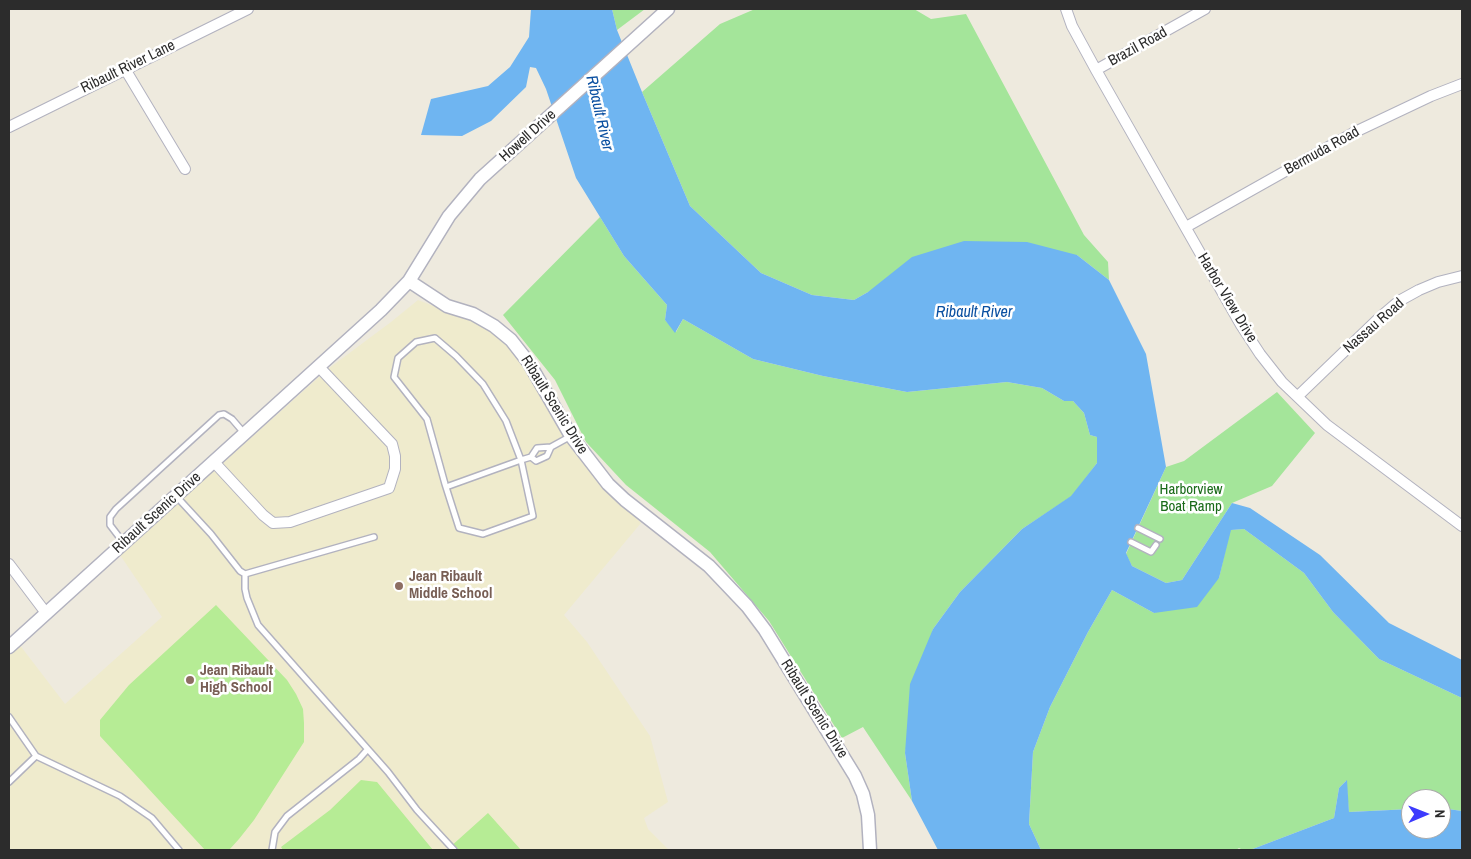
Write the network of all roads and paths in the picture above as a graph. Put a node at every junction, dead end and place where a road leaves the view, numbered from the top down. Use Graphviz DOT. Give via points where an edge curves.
graph roads {
  1 [pos="248,9"];
  2 [pos="668,9"];
  3 [pos="1066,9"];
  4 [pos="1205,9"];
  5 [pos="125,69"];
  6 [pos="1096,70"];
  7 [pos="1462,84"];
  8 [pos="9,127"];
  9 [pos="185,169"];
  10 [pos="1186,227"];
  11 [pos="1462,276"];
  12 [pos="409,281"];
  13 [pos="319,367"];
  14 [pos="1298,396"];
  15 [pos="245,434"];
  16 [pos="571,436"];
  17 [pos="552,447"];
  18 [pos="531,457"];
  19 [pos="521,460"];
  20 [pos="214,462"];
  21 [pos="446,487"];
  22 [pos="176,496"];
  23 [pos="1462,526"];
  24 [pos="1138,528"];
  25 [pos="374,537"];
  26 [pos="1160,539"];
  27 [pos="1131,542"];
  28 [pos="123,543"];
  29 [pos="1156,545"];
  30 [pos="9,564"];
  31 [pos="246,574"];
  32 [pos="46,613"];
  33 [pos="9,647"];
  34 [pos="9,717"];
  35 [pos="367,750"];
  36 [pos="36,756"];
  37 [pos="9,782"];
  38 [pos="178,850"];
  39 [pos="272,850"];
  40 [pos="454,850"];
  41 [pos="870,850"];
  1 -- 5 [label="street, Ribault River Lane"];
  2 -- 12 [label="street, Howell Drive" via="480,179 449,216"];
  3 -- 6 [label="street, Harbor View Drive"];
  4 -- 6 [label="street, Brazil Road"];
  5 -- 8 [label="street, Ribault River Lane"];
  5 -- 9 [label="street"];
  6 -- 10 [label="street, Harbor View Drive"];
  7 -- 10 [label="street, Bermuda Road" via="1355,132"];
  10 -- 14 [label="street, Harbor View Drive" via="1260,354"];
  11 -- 14 [label="street, Nassau Road" via="1419,290 1399,301"];
  12 -- 13 [label="street, Ribault Scenic Drive"];
  12 -- 16 [label="street, Ribault Scenic Drive" via="447,306 473,314 494,326 511,340 529,363"];
  13 -- 15 [label="street, Ribault Scenic Drive"];
  13 -- 20 [label="street" via="392,444 395,469 388,488 290,522 273,523"];
  14 -- 23 [label="street, Harbor View Drive" via="1327,426"];
  15 -- 20 [label="street, Ribault Scenic Drive"];
  15 -- 28 [label="lane" via="224,414 212,420 110,517 110,525"];
  16 -- 17 [label="lane"];
  16 -- 41 [label="street, Ribault Scenic Drive" via="608,484 709,566 765,630 855,776 868,815"];
  17 -- 18 [label="lane" via="537,448"];
  17 -- 18 [label="lane" via="547,456 536,460"];
  18 -- 19 [label="lane"];
  19 -- 21 [label="lane"];
  19 -- 21 [label="lane" via="533,516 483,534 459,528"];
  19 -- 21 [label="lane" via="506,422 483,384 435,338 416,342 398,358 394,377 427,419"];
  20 -- 22 [label="street, Ribault Scenic Drive"];
  22 -- 28 [label="street, Ribault Scenic Drive"];
  22 -- 31 [label="lane"];
  24 -- 26 [label="lane"];
  25 -- 31 [label="lane"];
  27 -- 29 [label="lane" via="1152,552"];
  28 -- 32 [label="street, Ribault Scenic Drive"];
  30 -- 32 [label="street"];
  31 -- 35 [label="lane" via="247,598 258,625"];
  32 -- 33 [label="street, Ribault Scenic Drive"];
  34 -- 36 [label="lane"];
  35 -- 39 [label="lane" via="287,816 275,832"];
  35 -- 40 [label="lane"];
  36 -- 37 [label="lane"];
  36 -- 38 [label="lane" via="120,796 152,818"];
}
